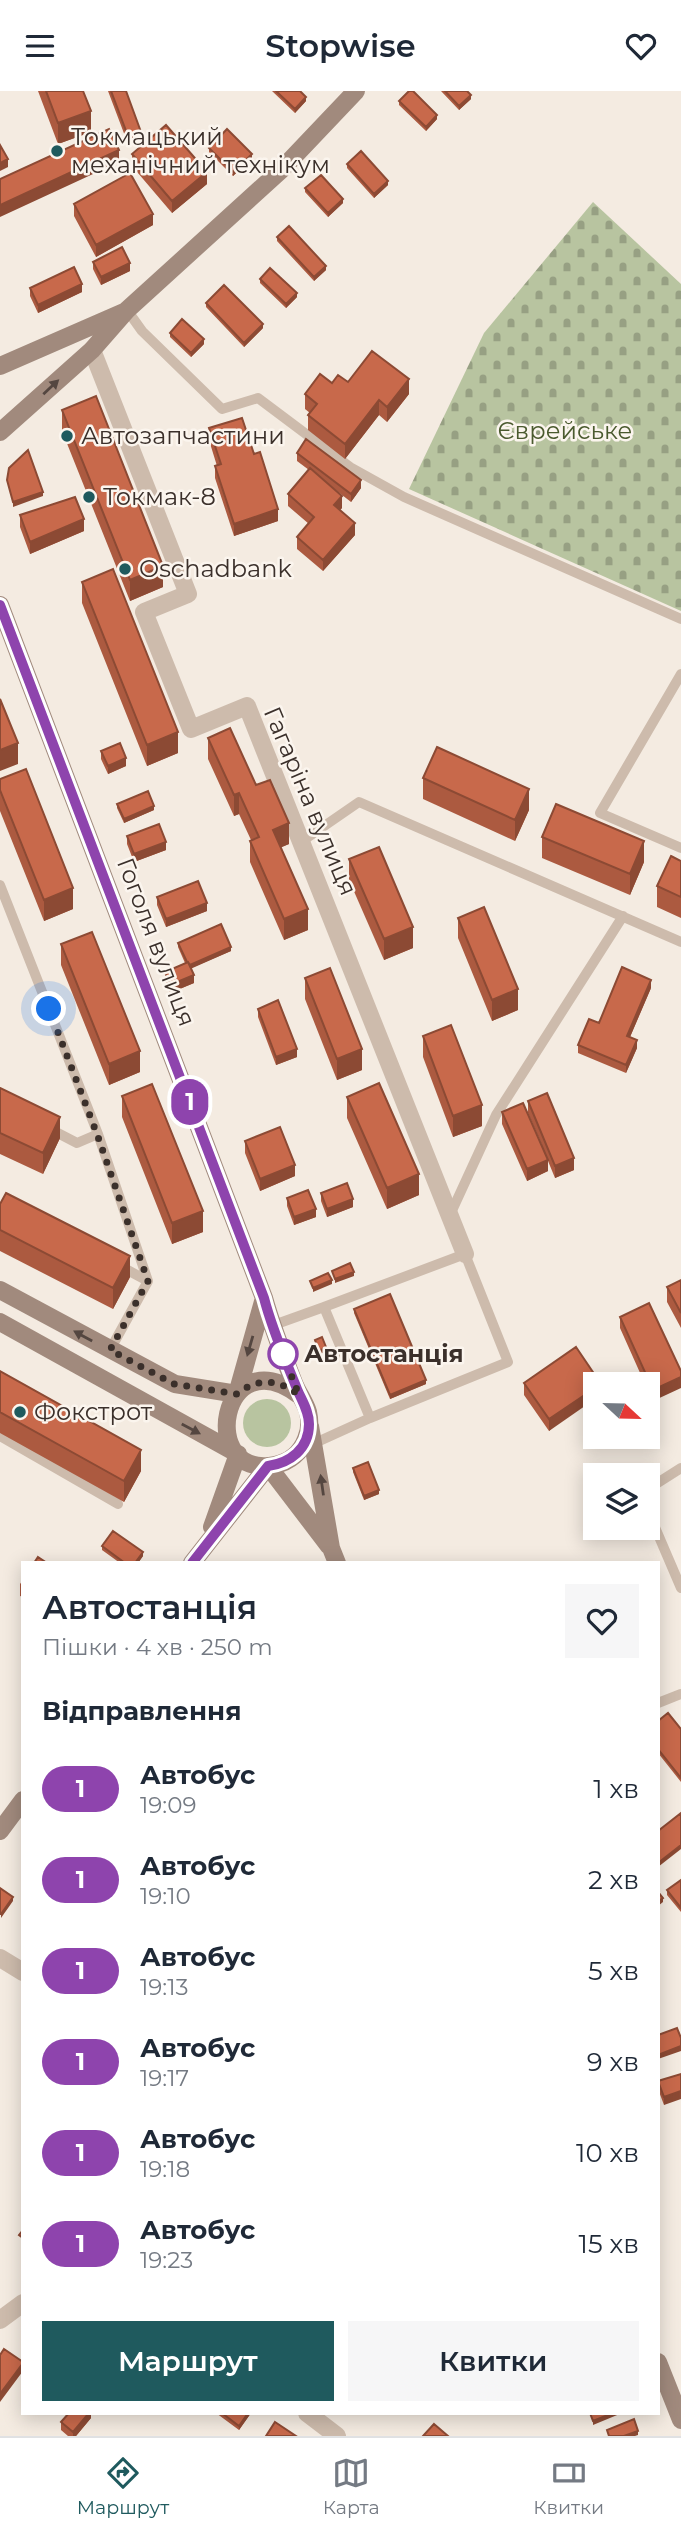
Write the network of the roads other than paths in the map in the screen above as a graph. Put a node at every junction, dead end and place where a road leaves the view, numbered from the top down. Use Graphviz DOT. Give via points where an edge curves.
graph roads {
  1 [pos="356,91"];
  2 [pos="127,310"];
  3 [pos="92,350"];
  4 [pos="0,366"];
  5 [pos="0,432"];
  6 [pos="1,610"];
  7 [pos="681,619"];
  8 [pos="681,674"];
  9 [pos="301,842"];
  10 [pos="681,848"];
  11 [pos="0,885"];
  12 [pos="623,916"];
  13 [pos="681,941"];
  14 [pos="44,1126"];
  15 [pos="97,1134"];
  16 [pos="450,1215"];
  17 [pos="465,1254"];
  18 [pos="112,1262"];
  19 [pos="148,1281"];
  20 [pos="0,1290"];
  21 [pos="264,1298"];
  22 [pos="324,1307"];
  23 [pos="0,1322"];
  24 [pos="271,1326"];
  25 [pos="110,1350"];
  26 [pos="237,1394"];
  27 [pos="299,1395"];
  28 [pos="370,1417"];
  29 [pos="309,1423"];
  30 [pos="0,1436"];
  31 [pos="315,1443"];
  32 [pos="238,1454"];
  33 [pos="268,1466"];
  34 [pos="681,1468"];
  35 [pos="660,1481"];
  36 [pos="118,1504"];
  37 [pos="660,1539"];
  38 [pos="207,1541"];
  39 [pos="334,1556"];
  40 [pos="193,1561"];
  41 [pos="681,1588"];
  42 [pos="681,1694"];
  43 [pos="660,1702"];
  44 [pos="21,1803"];
  45 [pos="0,1831"];
  46 [pos="0,1958"];
  47 [pos="21,1971"];
  48 [pos="21,2304"];
  49 [pos="0,2320"];
  50 [pos="660,2368"];
  51 [pos="310,2415"];
  52 [pos="681,2420"];
  53 [pos="337,2436"];
  1 -- 2 [label="main road" via="281,170"];
  2 -- 3 [label="main road"];
  2 -- 4 [label="main road"];
  2 -- 7 [label="lane" via="142,331 222,409 258,398 350,467 404,497"];
  5 -- 3 [label="main road, one-way"];
  3 -- 9 [label="street, Гагаріна вулиця" via="188,594 144,612 191,729 247,706"];
  6 -- 21 [label="main road, Гоголя вулиця"];
  8 -- 10 [label="lane" via="600,813"];
  9 -- 12 [label="lane" via="359,802"];
  9 -- 16 [label="street, Гагаріна вулиця"];
  11 -- 15 [label="lane"];
  12 -- 13 [label="lane"];
  12 -- 16 [label="lane" via="496,1115"];
  14 -- 15 [label="lane" via="77,1143"];
  15 -- 19 [label="lane"];
  16 -- 17 [label="street, Гагаріна вулиця"];
  17 -- 22 [label="lane"];
  17 -- 28 [label="lane" via="508,1362"];
  18 -- 19 [label="lane"];
  19 -- 25 [label="lane"];
  25 -- 20 [label="main road, one-way"];
  21 -- 24 [label="main road, Гоголя вулиця"];
  21 -- 26 [label="main road, one-way"];
  22 -- 24 [label="lane"];
  22 -- 28 [label="lane"];
  23 -- 32 [label="main road, one-way"];
  24 -- 27 [label="main road, Гоголя вулиця"];
  25 -- 26 [label="main road" via="174,1384"];
  26 -- 27 [label="main road" via="267,1381"];
  26 -- 32 [label="main road" via="225,1424"];
  27 -- 29 [label="main road, Гоголя вулиця"];
  28 -- 31 [label="lane"];
  29 -- 31 [label="main road, Гоголя вулиця"];
  29 -- 33 [label="main road" via="298,1453"];
  30 -- 36 [label="lane"];
  39 -- 31 [label="main road, Гоголя вулиця, one-way"];
  32 -- 33 [label="main road"];
  32 -- 38 [label="main road"];
  33 -- 38 [label="main road"];
  33 -- 39 [label="main road, Гоголя вулиця"];
  34 -- 35 [label="lane"];
  37 -- 41 [label="lane"];
  38 -- 40 [label="main road"];
  42 -- 43 [label="lane"];
  44 -- 45 [label="main road"];
  46 -- 47 [label="street"];
  48 -- 49 [label="street"];
  50 -- 52 [label="main road"];
  51 -- 53 [label="street"];
}
